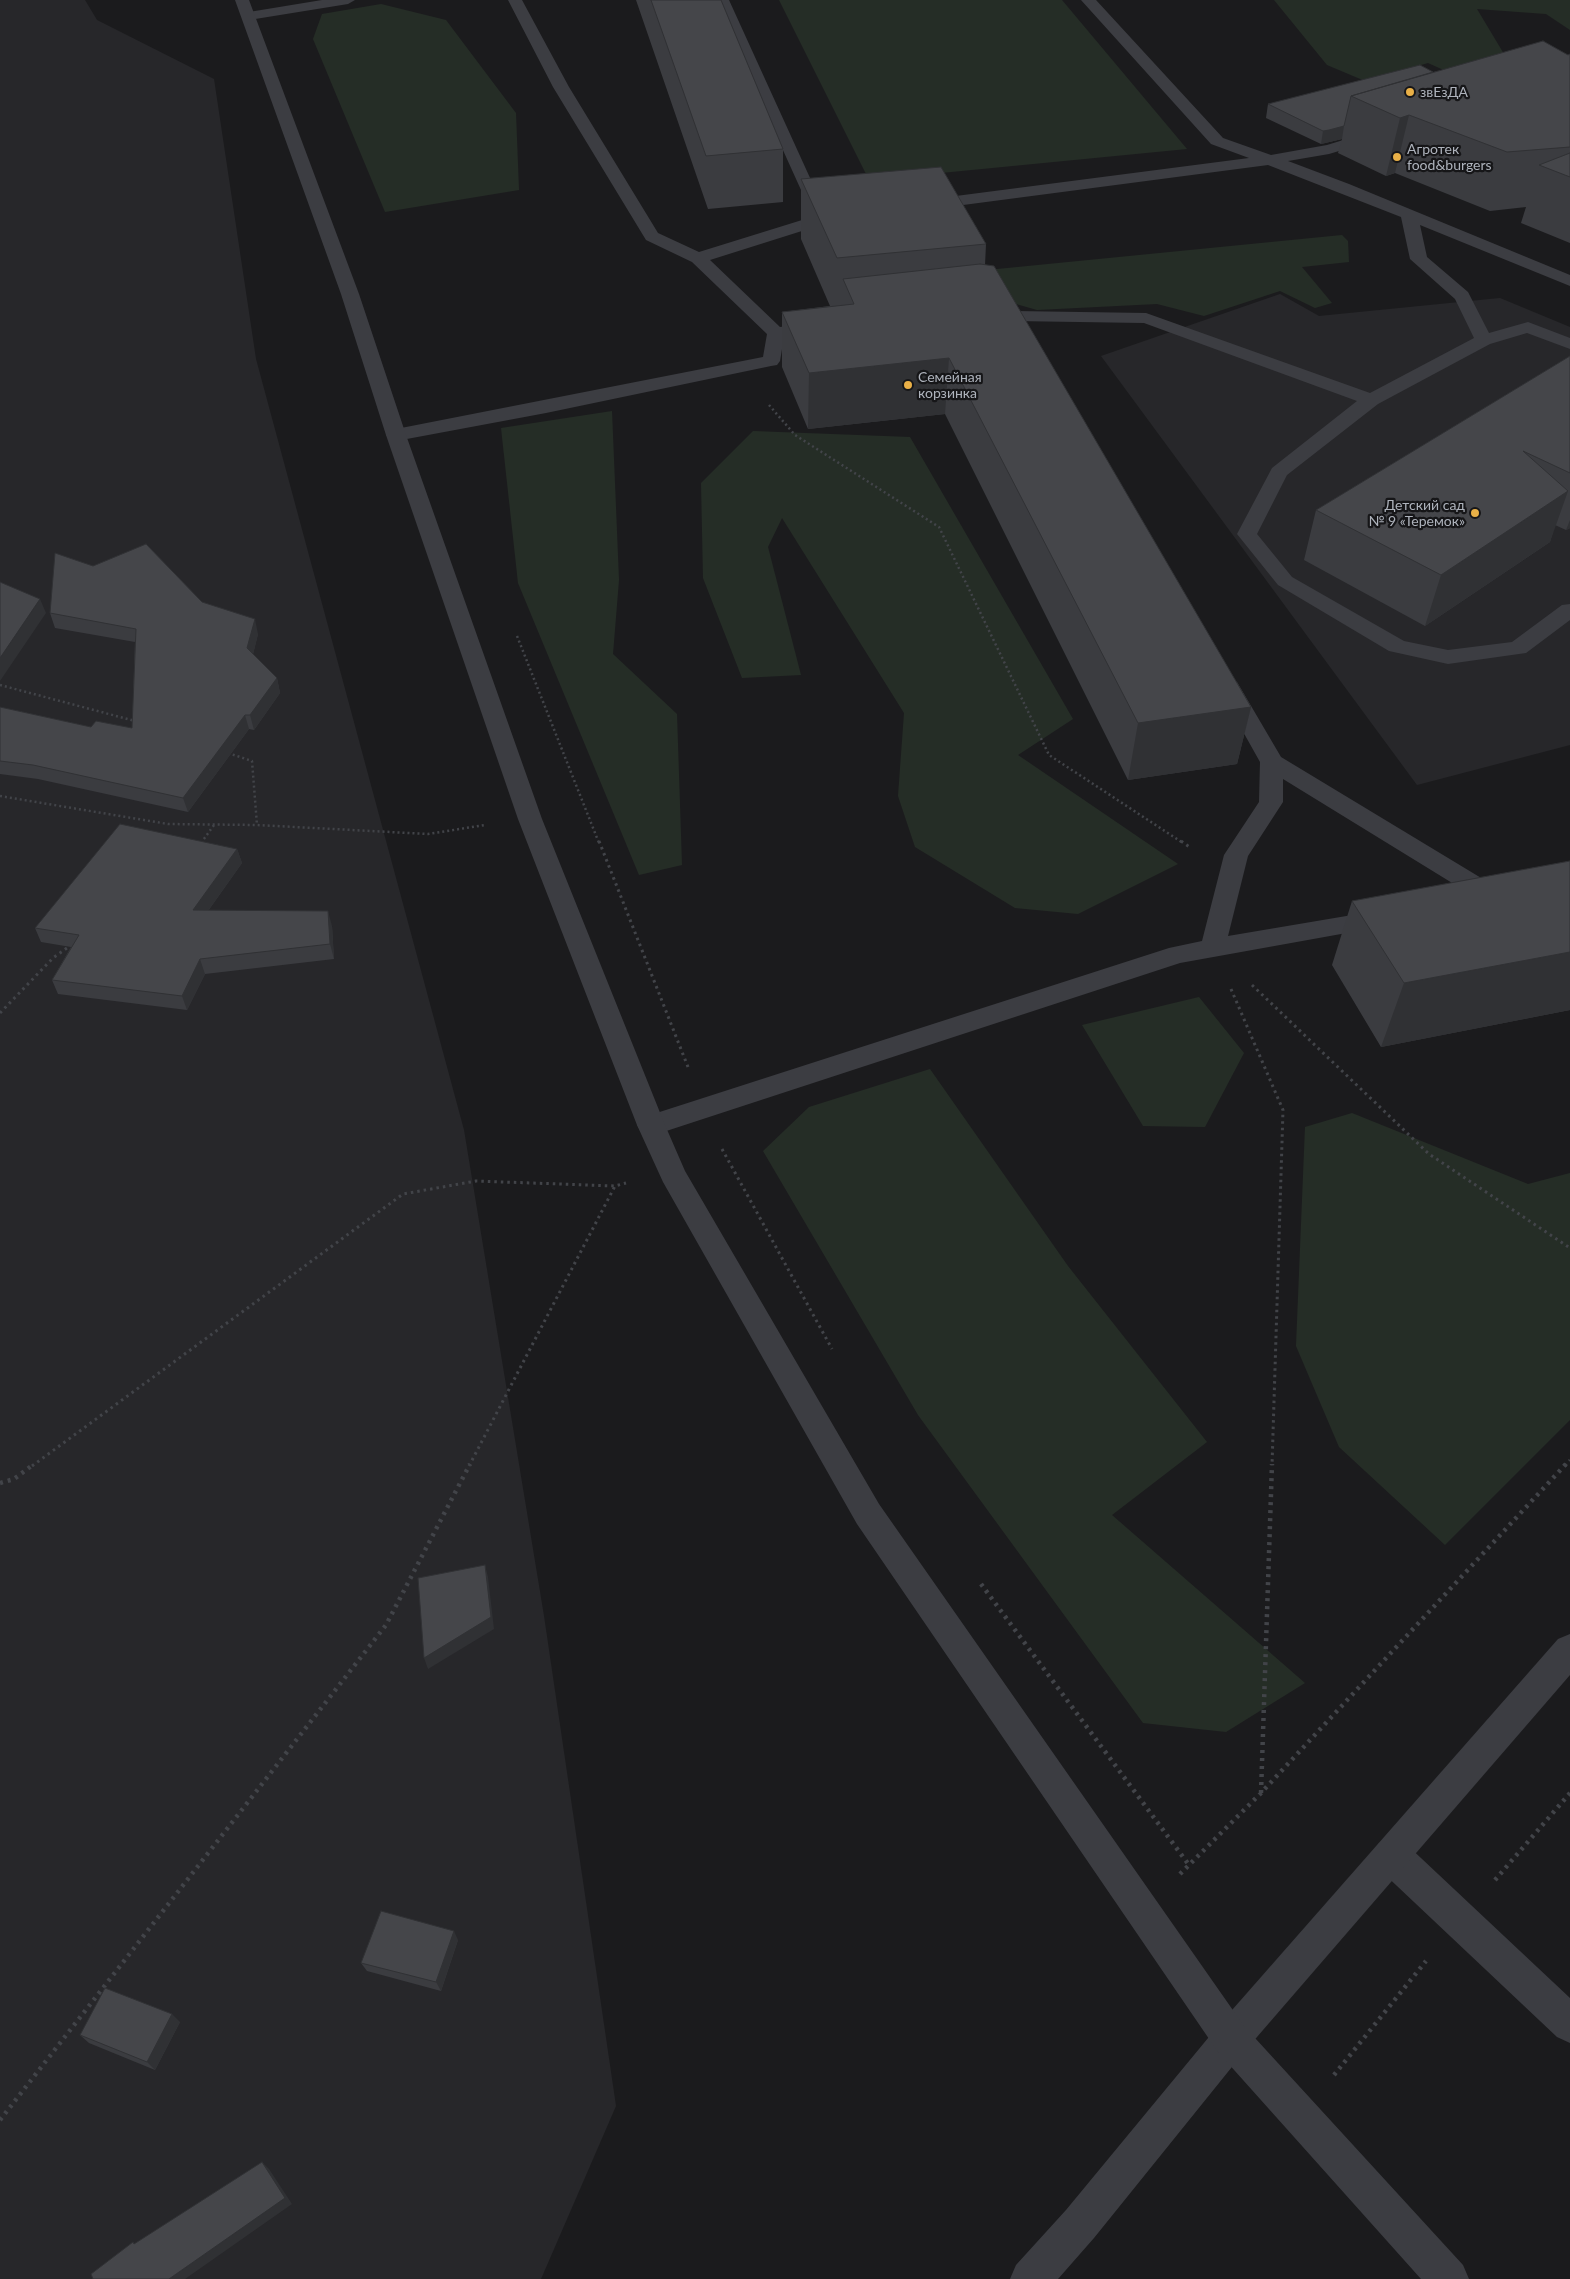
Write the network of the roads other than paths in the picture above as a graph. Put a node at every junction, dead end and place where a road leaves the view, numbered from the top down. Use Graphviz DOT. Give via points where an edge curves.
graph roads {
  1 [pos="348,0"];
  2 [pos="515,0"];
  3 [pos="722,0"];
  4 [pos="1088,0"];
  5 [pos="246,8"];
  6 [pos="1394,130"];
  7 [pos="1270,160"];
  8 [pos="910,207"];
  9 [pos="1409,214"];
  10 [pos="851,215"];
  11 [pos="822,219"];
  12 [pos="698,258"];
  13 [pos="1570,281"];
  14 [pos="967,313"];
  15 [pos="833,327"];
  16 [pos="776,333"];
  17 [pos="1484,340"];
  18 [pos="1570,344"];
  19 [pos="1371,400"];
  20 [pos="396,435"];
  21 [pos="1570,610"];
  22 [pos="1218,667"];
  23 [pos="1272,762"];
  24 [pos="1524,895"];
  25 [pos="1497,900"];
  26 [pos="1458,906"];
  27 [pos="1410,914"];
  28 [pos="1213,948"];
  29 [pos="651,1125"];
  30 [pos="1570,1650"];
  31 [pos="1392,1856"];
  32 [pos="1570,2024"];
  33 [pos="1231,2039"];
  34 [pos="1030,2279"];
  35 [pos="1449,2279"];
  1 -- 5 [label="street"];
  2 -- 12 [label="street" via="561,87 652,236"];
  3 -- 11 [label="street"];
  4 -- 7 [label="street" via="1217,141"];
  5 -- 20 [label="street" via="350,294"];
  6 -- 7 [label="street" via="1329,149"];
  7 -- 8 [label="street"];
  7 -- 9 [label="street"];
  9 -- 13 [label="street"];
  9 -- 17 [label="street" via="1419,259 1462,296"];
  10 -- 11 [label="street"];
  11 -- 12 [label="street"];
  12 -- 16 [label="street"];
  14 -- 19 [label="street" via="1019,324 1146,318"];
  15 -- 16 [label="street"];
  16 -- 20 [label="street" via="771,361"];
  17 -- 18 [label="street" via="1528,328"];
  17 -- 19 [label="street"];
  19 -- 21 [label="street" via="1279,472 1247,534 1286,581 1397,646 1448,657 1518,648"];
  20 -- 29 [label="street" via="530,819"];
  22 -- 23 [label="street"];
  23 -- 25 [label="street"];
  23 -- 28 [label="street" via="1271,802 1236,855"];
  24 -- 25 [label="street"];
  25 -- 26 [label="street"];
  27 -- 28 [label="street"];
  28 -- 29 [label="street" via="1178,954"];
  29 -- 33 [label="street" via="674,1174 868,1514"];
  30 -- 31 [label="street"];
  31 -- 32 [label="street"];
  31 -- 33 [label="street"];
  33 -- 34 [label="street" via="1080,2224"];
  33 -- 35 [label="street"];
}
